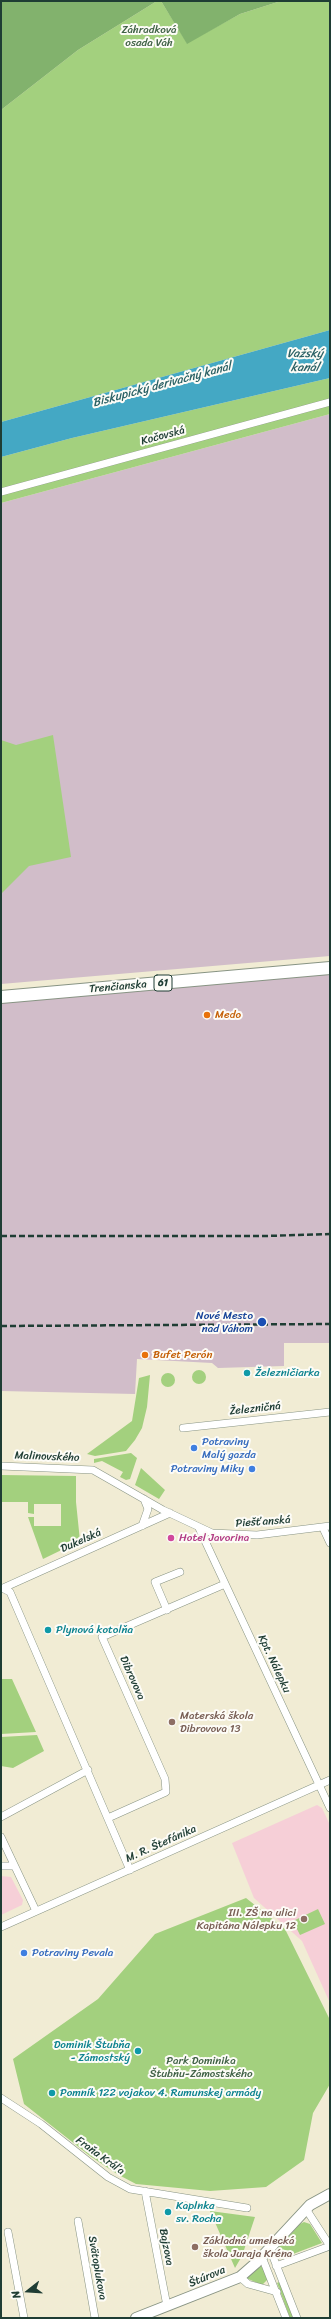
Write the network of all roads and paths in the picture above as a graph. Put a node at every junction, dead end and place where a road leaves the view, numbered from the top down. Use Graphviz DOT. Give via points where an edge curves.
graph roads {
  1 [pos="330,402"];
  2 [pos="1,492"];
  3 [pos="330,968"];
  4 [pos="1,997"];
  5 [pos="330,1412"];
  6 [pos="182,1428"];
  7 [pos="1,1466"];
  8 [pos="93,1470"];
  9 [pos="144,1499"];
  10 [pos="170,1513"];
  11 [pos="142,1526"];
  12 [pos="326,1527"];
  13 [pos="199,1528"];
  14 [pos="330,1543"];
  15 [pos="180,1572"];
  16 [pos="225,1584"];
  17 [pos="2,1589"];
  18 [pos="167,1610"];
  19 [pos="88,1770"];
  20 [pos="330,1780"];
  21 [pos="320,1785"];
  22 [pos="330,1808"];
  23 [pos="1,1817"];
  24 [pos="108,1818"];
  25 [pos="1,1837"];
  26 [pos="1,1866"];
  27 [pos="14,1866"];
  28 [pos="130,1870"];
  29 [pos="36,1911"];
  30 [pos="1,1927"];
  31 [pos="1,2098"];
  32 [pos="145,2191"];
  33 [pos="330,2194"];
  34 [pos="247,2208"];
  35 [pos="306,2209"];
  36 [pos="78,2221"];
  37 [pos="8,2232"];
  38 [pos="330,2246"];
  39 [pos="270,2249"];
  40 [pos="262,2257"];
  41 [pos="276,2266"];
  42 [pos="240,2277"];
  43 [pos="277,2292"];
  44 [pos="167,2306"];
  45 [pos="24,2318"];
  46 [pos="95,2318"];
  47 [pos="136,2318"];
  48 [pos="286,2318"];
  49 [pos="297,2318"];
  1 -- 2 [label="street, Kočovská"];
  3 -- 4 [label="main road, Trenčianska / 61"];
  5 -- 6 [label="street, Železničná"];
  7 -- 8 [label="street, Malinovského"];
  8 -- 9 [label="street, Piešťanská"];
  9 -- 10 [label="street, Piešťanská"];
  9 -- 11 [label="street" via="148,1509"];
  10 -- 11 [label="street, Dukelská"];
  10 -- 13 [label="street, Piešťanská"];
  11 -- 17 [label="street, Dukelská"];
  12 -- 13 [label="street, Piešťanská" via="238,1536 212,1534"];
  12 -- 14 [label="street"];
  13 -- 16 [label="street, Kpt. Nálepku"];
  15 -- 18 [label="street" via="155,1582"];
  16 -- 18 [label="street, Dibrovova"];
  16 -- 21 [label="street, Kpt. Nálepku"];
  17 -- 19 [label="street" via="10,1592"];
  18 -- 24 [label="street, Dibrovova" via="102,1637 165,1779 166,1792"];
  19 -- 23 [label="street"];
  19 -- 24 [label="street"];
  20 -- 21 [label="street, M. R. Štefánika"];
  21 -- 22 [label="street, Kpt. Nálepku"];
  21 -- 28 [label="street, M. R. Štefánika"];
  24 -- 28 [label="street"];
  25 -- 27 [label="street"];
  26 -- 27 [label="street"];
  27 -- 29 [label="street"];
  28 -- 29 [label="street, M. R. Štefánika"];
  29 -- 30 [label="street, M. R. Štefánika"];
  31 -- 32 [label="street, Fraňa Kráľa" via="41,2124 108,2177 130,2189"];
  32 -- 34 [label="street, Fraňa Kráľa"];
  32 -- 44 [label="street, Bajzova"];
  33 -- 35 [label="main road, Štúrova"];
  35 -- 38 [label="street"];
  35 -- 39 [label="main road, Štúrova"];
  36 -- 46 [label="street, Svätoplukova"];
  37 -- 45 [label="street"];
  38 -- 41 [label="street"];
  39 -- 40 [label="main road, Štúrova"];
  39 -- 41 [label="street"];
  40 -- 42 [label="main road, Štúrova"];
  40 -- 43 [label="street"];
  41 -- 49 [label="street"];
  42 -- 43 [label="street" via="248,2284"];
  42 -- 44 [label="main road, Štúrova"];
  43 -- 48 [label="street"];
  44 -- 47 [label="main road, Štúrova"];
}
